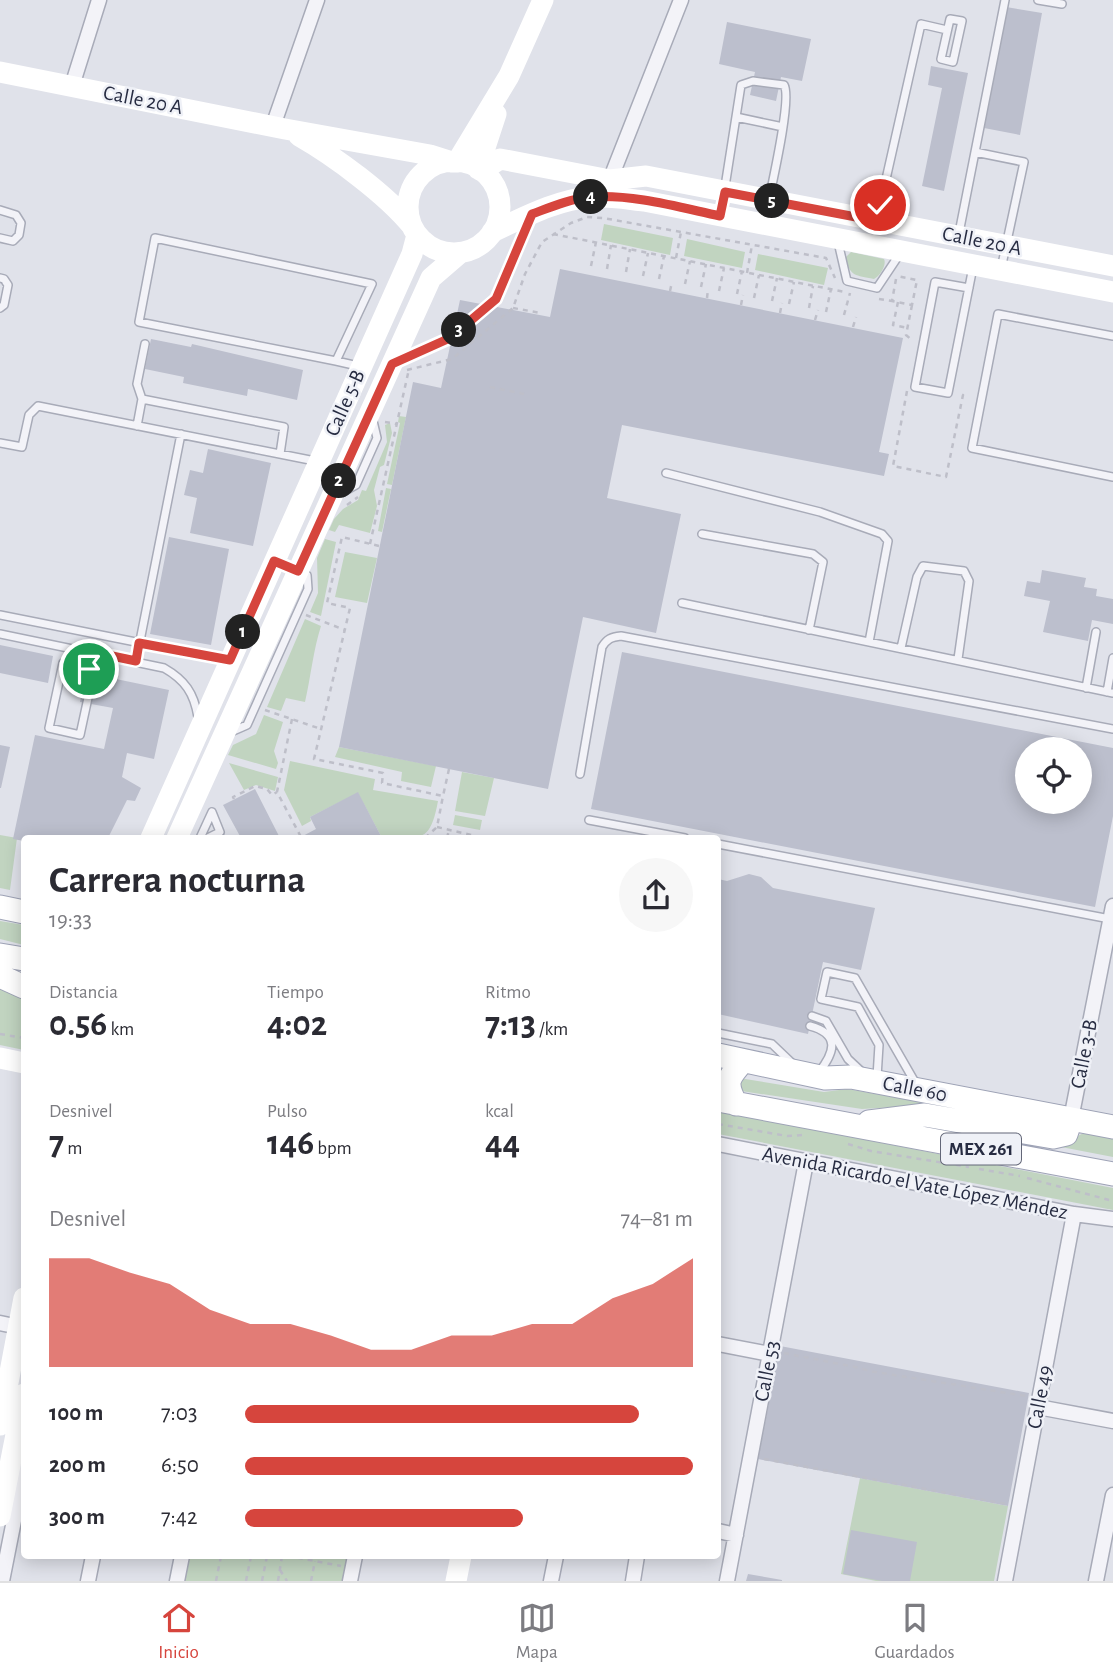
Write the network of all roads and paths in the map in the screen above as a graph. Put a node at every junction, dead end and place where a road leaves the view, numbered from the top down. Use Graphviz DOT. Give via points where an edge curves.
graph roads {
  1 [pos="99,0"];
  2 [pos="317,0"];
  3 [pos="543,0"];
  4 [pos="681,0"];
  5 [pos="1005,0"];
  6 [pos="1038,0"];
  7 [pos="1062,4"];
  8 [pos="947,30"];
  9 [pos="0,72"];
  10 [pos="509,76"];
  11 [pos="72,86"];
  12 [pos="736,117"];
  13 [pos="279,127"];
  14 [pos="783,127"];
  15 [pos="975,152"];
  16 [pos="454,162"];
  17 [pos="480,170"];
  18 [pos="610,180"];
  19 [pos="725,192"];
  20 [pos="768,200"];
  21 [pos="0,211"];
  22 [pos="532,214"];
  23 [pos="720,216"];
  24 [pos="877,221"];
  25 [pos="410,224"];
  26 [pos="764,224"];
  27 [pos="492,232"];
  28 [pos="681,232"];
  29 [pos="553,234"];
  30 [pos="959,236"];
  31 [pos="0,238"];
  32 [pos="837,238"];
  33 [pos="596,242"];
  34 [pos="611,245"];
  35 [pos="752,245"];
  36 [pos="1006,246"];
  37 [pos="630,249"];
  38 [pos="902,251"];
  39 [pos="460,253"];
  40 [pos="648,253"];
  41 [pos="664,256"];
  42 [pos="676,258"];
  43 [pos="690,261"];
  44 [pos="706,264"];
  45 [pos="973,265"];
  46 [pos="591,266"];
  47 [pos="724,268"];
  48 [pos="607,269"];
  49 [pos="1001,270"];
  50 [pos="742,271"];
  51 [pos="625,272"];
  52 [pos="747,272"];
  53 [pos="759,275"];
  54 [pos="643,276"];
  55 [pos="0,278"];
  56 [pos="777,278"];
  57 [pos="659,279"];
  58 [pos="1112,280"];
  59 [pos="672,282"];
  60 [pos="794,282"];
  61 [pos="685,284"];
  62 [pos="813,286"];
  63 [pos="701,287"];
  64 [pos="969,288"];
  65 [pos="708,289"];
  66 [pos="831,289"];
  67 [pos="670,291"];
  68 [pos="719,291"];
  69 [pos="841,291"];
  70 [pos="850,293"];
  71 [pos="737,294"];
  72 [pos="743,295"];
  73 [pos="860,295"];
  74 [pos="871,297"];
  75 [pos="706,298"];
  76 [pos="754,298"];
  77 [pos="772,301"];
  78 [pos="892,301"];
  79 [pos="898,302"];
  80 [pos="782,303"];
  81 [pos="789,304"];
  82 [pos="741,305"];
  83 [pos="912,305"];
  84 [pos="0,308"];
  85 [pos="513,308"];
  86 [pos="809,308"];
  87 [pos="818,310"];
  88 [pos="826,312"];
  89 [pos="541,313"];
  90 [pos="780,313"];
  91 [pos="845,315"];
  92 [pos="856,317"];
  93 [pos="815,320"];
  94 [pos="853,327"];
  95 [pos="908,328"];
  96 [pos="1113,336"];
  97 [pos="145,344"];
  98 [pos="916,344"];
  99 [pos="336,362"];
  100 [pos="362,366"];
  101 [pos="402,368"];
  102 [pos="908,386"];
  103 [pos="490,387"];
  104 [pos="524,394"];
  105 [pos="962,395"];
  106 [pos="142,399"];
  107 [pos="376,416"];
  108 [pos="397,424"];
  109 [pos="137,426"];
  110 [pos="181,435"];
  111 [pos="0,443"];
  112 [pos="280,454"];
  113 [pos="319,462"];
  114 [pos="666,472"];
  115 [pos="1113,477"];
  116 [pos="702,534"];
  117 [pos="370,544"];
  118 [pos="379,545"];
  119 [pos="274,561"];
  120 [pos="298,571"];
  121 [pos="682,603"];
  122 [pos="0,615"];
  123 [pos="306,615"];
  124 [pos="345,630"];
  125 [pos="809,630"];
  126 [pos="1096,632"];
  127 [pos="0,634"];
  128 [pos="869,642"];
  129 [pos="139,643"];
  130 [pos="901,648"];
  131 [pos="93,652"];
  132 [pos="1113,658"];
  133 [pos="958,659"];
  134 [pos="230,660"];
  135 [pos="136,661"];
  136 [pos="89,669"];
  137 [pos="1086,688"];
  138 [pos="1110,693"];
  139 [pos="265,710"];
  140 [pos="292,719"];
  141 [pos="200,729"];
  142 [pos="321,729"];
  143 [pos="1113,729"];
  144 [pos="449,769"];
  145 [pos="580,774"];
  146 [pos="277,792"];
  147 [pos="443,796"];
  148 [pos="234,799"];
  149 [pos="589,820"];
  150 [pos="437,827"];
  151 [pos="449,830"];
  152 [pos="152,835"];
  153 [pos="178,835"];
  154 [pos="201,835"];
  155 [pos="214,835"];
  156 [pos="300,835"];
  157 [pos="429,835"];
  158 [pos="448,835"];
  159 [pos="464,835"];
  160 [pos="669,835"];
  161 [pos="721,845"];
  162 [pos="1112,912"];
  163 [pos="0,955"];
  164 [pos="1108,957"];
  165 [pos="21,958"];
  166 [pos="0,976"];
  167 [pos="21,986"];
  168 [pos="812,1016"];
  169 [pos="810,1026"];
  170 [pos="0,1034"];
  171 [pos="721,1034"];
  172 [pos="21,1038"];
  173 [pos="721,1056"];
  174 [pos="0,1058"];
  175 [pos="743,1061"];
  176 [pos="21,1062"];
  177 [pos="810,1075"];
  178 [pos="874,1081"];
  179 [pos="920,1090"];
  180 [pos="727,1102"];
  181 [pos="1071,1119"];
  182 [pos="721,1125"];
  183 [pos="1113,1127"];
  184 [pos="846,1133"];
  185 [pos="813,1135"];
  186 [pos="721,1145"];
  187 [pos="806,1162"];
  188 [pos="1113,1174"];
  189 [pos="1069,1181"];
  190 [pos="1068,1187"];
  191 [pos="1066,1198"];
  192 [pos="1113,1201"];
  193 [pos="1074,1214"];
  194 [pos="1113,1219"];
  195 [pos="21,1303"];
  196 [pos="9,1325"];
  197 [pos="721,1344"];
  198 [pos="771,1351"];
  199 [pos="4,1378"];
  200 [pos="1039,1403"];
  201 [pos="21,1409"];
  202 [pos="1113,1421"];
  203 [pos="0,1425"];
  204 [pos="751,1456"];
  205 [pos="21,1486"];
  206 [pos="1113,1495"];
  207 [pos="1019,1507"];
  208 [pos="0,1516"];
  209 [pos="721,1532"];
  210 [pos="736,1535"];
  211 [pos="92,1559"];
  212 [pos="181,1559"];
  213 [pos="220,1559"];
  214 [pos="250,1559"];
  215 [pos="266,1559"];
  216 [pos="281,1559"];
  217 [pos="304,1559"];
  218 [pos="450,1559"];
  219 [pos="460,1559"];
  220 [pos="555,1559"];
  221 [pos="636,1559"];
  222 [pos="315,1561"];
  223 [pos="350,1568"];
  224 [pos="279,1570"];
  225 [pos="2,1581"];
  226 [pos="88,1581"];
  227 [pos="177,1581"];
  228 [pos="216,1581"];
  229 [pos="246,1581"];
  230 [pos="262,1581"];
  231 [pos="278,1581"];
  232 [pos="287,1581"];
  233 [pos="311,1581"];
  234 [pos="446,1581"];
  235 [pos="456,1581"];
  236 [pos="551,1581"];
  237 [pos="632,1581"];
  238 [pos="727,1581"];
  239 [pos="1006,1581"];
  240 [pos="1096,1581"];
  1 -- 11 [label="street"];
  2 -- 13 [label="street"];
  3 -- 10 [label="street"];
  4 -- 18 [label="street"];
  5 -- 15 [label="lane"];
  6 -- 7 [label="lane"];
  8 -- 8 [label="lane" via="941,59 953,62 962,21 950,19"];
  8 -- 24 [label="lane" via="921,24"];
  9 -- 11 [label="street, Calle 20 A"];
  10 -- 16 [label="street"];
  10 -- 17 [label="street"];
  11 -- 13 [label="street, Calle 20 A"];
  12 -- 14 [label="lane"];
  12 -- 14 [label="lane" via="745,82 784,85"];
  12 -- 19 [label="lane"];
  13 -- 16 [label="street, Calle 20 A"];
  13 -- 25 [label="street, Calle 20 A" via="322,149"];
  14 -- 20 [label="lane"];
  15 -- 30 [label="lane"];
  15 -- 36 [label="lane" via="1024,162"];
  16 -- 17 [label="street"];
  16 -- 25 [label="street" via="431,168 415,183 408,204"];
  17 -- 18 [label="street, Calle 20 A" via="499,159"];
  17 -- 27 [label="street" via="494,185 499,204"];
  18 -- 19 [label="street, Calle 20 A" via="646,176"];
  19 -- 20 [label="street, Calle 20 A"];
  19 -- 23 [label="lane"];
  20 -- 24 [label="street, Calle 20 A"];
  20 -- 26 [label="lane"];
  21 -- 31 [label="lane" via="16,215 21,223 13,241"];
  22 -- 23 [label="street, Calle 20 A" via="588,197 614,197"];
  22 -- 27 [label="street, Calle 20 A"];
  22 -- 101 [label="lane" via="496,299 450,338"];
  23 -- 26 [label="street, Calle 20 A"];
  24 -- 30 [label="street, Calle 20 A"];
  25 -- 39 [label="street" via="425,244"];
  25 -- 100 [label="street, Calle 5-B" via="412,254"];
  26 -- 32 [label="street, Calle 20 A"];
  27 -- 39 [label="street" via="484,242"];
  28 -- 29 [label="path" via="594,216"];
  28 -- 35 [label="path"];
  28 -- 42 [label="path"];
  29 -- 33 [label="path"];
  29 -- 85 [label="path" via="531,260"];
  30 -- 36 [label="street, Calle 20 A"];
  32 -- 38 [label="street, Calle 20 A"];
  32 -- 38 [label="lane" via="847,281 877,288"];
  33 -- 34 [label="path"];
  33 -- 46 [label="path"];
  34 -- 37 [label="path"];
  34 -- 48 [label="path"];
  35 -- 52 [label="path"];
  35 -- 69 [label="path" via="826,258"];
  36 -- 49 [label="lane"];
  36 -- 58 [label="street, Calle 20 A"];
  37 -- 40 [label="path"];
  37 -- 51 [label="path"];
  38 -- 45 [label="street, Calle 20 A"];
  39 -- 101 [label="street, Calle 5-B" via="431,278"];
  40 -- 41 [label="path"];
  40 -- 54 [label="path"];
  41 -- 42 [label="path"];
  41 -- 57 [label="path"];
  42 -- 43 [label="path"];
  43 -- 44 [label="path"];
  43 -- 61 [label="path"];
  44 -- 47 [label="path"];
  44 -- 63 [label="path"];
  45 -- 49 [label="street, Calle 20 A"];
  45 -- 64 [label="lane"];
  47 -- 50 [label="path"];
  47 -- 68 [label="path"];
  49 -- 58 [label="street, Calle 20 A"];
  50 -- 52 [label="path"];
  50 -- 71 [label="path"];
  52 -- 53 [label="path"];
  53 -- 56 [label="path"];
  53 -- 76 [label="path"];
  55 -- 84 [label="lane" via="8,285"];
  56 -- 60 [label="path"];
  56 -- 77 [label="path"];
  59 -- 67 [label="path"];
  60 -- 62 [label="path"];
  60 -- 81 [label="path"];
  62 -- 66 [label="path"];
  62 -- 86 [label="path"];
  64 -- 64 [label="lane" via="948,393 915,387 935,282"];
  65 -- 75 [label="path"];
  66 -- 69 [label="path"];
  66 -- 88 [label="path"];
  69 -- 70 [label="path"];
  70 -- 73 [label="path"];
  70 -- 91 [label="path"];
  72 -- 82 [label="path"];
  74 -- 78 [label="path"];
  78 -- 79 [label="path"];
  78 -- 83 [label="path" via="897,276 917,280"];
  79 -- 83 [label="path"];
  79 -- 95 [label="path" via="893,325"];
  80 -- 90 [label="path"];
  83 -- 95 [label="path"];
  85 -- 89 [label="path"];
  85 -- 101 [label="path" via="452,359"];
  87 -- 93 [label="path"];
  92 -- 94 [label="path"];
  95 -- 98 [label="path" via="906,335"];
  96 -- 115 [label="lane" via="998,314 972,448"];
  97 -- 106 [label="lane" via="137,384"];
  99 -- 99 [label="lane" via="139,322 155,238 372,284"];
  99 -- 100 [label="lane"];
  100 -- 113 [label="street, Calle 5-B"];
  101 -- 107 [label="street, Calle 5-B"];
  101 -- 108 [label="path"];
  102 -- 105 [label="path" via="893,466 946,477"];
  103 -- 104 [label="path"];
  106 -- 109 [label="lane"];
  106 -- 112 [label="lane" via="285,427"];
  107 -- 108 [label="path"];
  107 -- 120 [label="street, Calle 5-B"];
  108 -- 117 [label="path"];
  109 -- 110 [label="lane"];
  109 -- 111 [label="lane" via="38,406 29,415 22,447"];
  110 -- 112 [label="lane"];
  110 -- 129 [label="lane"];
  112 -- 113 [label="lane"];
  113 -- 119 [label="street, Calle 5-B"];
  114 -- 128 [label="lane" via="820,512 883,534 888,541"];
  116 -- 125 [label="lane" via="813,554 823,562"];
  117 -- 118 [label="path"];
  117 -- 124 [label="path" via="342,537 327,603 350,608"];
  119 -- 120 [label="lane"];
  119 -- 134 [label="street, Calle 5-B"];
  120 -- 153 [label="street, Calle 5-B"];
  121 -- 125 [label="lane"];
  122 -- 129 [label="lane"];
  123 -- 124 [label="path"];
  124 -- 142 [label="path"];
  125 -- 128 [label="lane"];
  126 -- 137 [label="lane"];
  127 -- 131 [label="lane"];
  128 -- 130 [label="lane"];
  129 -- 134 [label="lane"];
  129 -- 135 [label="lane"];
  130 -- 133 [label="lane"];
  130 -- 133 [label="lane" via="916,577 923,566 964,571 969,581"];
  131 -- 135 [label="lane"];
  131 -- 136 [label="lane"];
  132 -- 138 [label="lane"];
  133 -- 137 [label="lane"];
  134 -- 141 [label="street, Calle 5-B"];
  135 -- 141 [label="lane" via="164,668 182,679 195,703"];
  136 -- 136 [label="lane" via="63,663 49,729 80,735 94,670"];
  137 -- 138 [label="lane"];
  139 -- 140 [label="path"];
  140 -- 142 [label="path"];
  140 -- 146 [label="path"];
  141 -- 152 [label="street, Calle 5-B"];
  142 -- 147 [label="path" via="314,759 383,773 382,783"];
  143 -- 145 [label="lane" via="614,636 601,647"];
  144 -- 147 [label="path"];
  146 -- 148 [label="path" via="272,795 255,786"];
  146 -- 156 [label="path"];
  147 -- 150 [label="path"];
  149 -- 160 [label="lane"];
  150 -- 151 [label="path"];
  150 -- 157 [label="path"];
  151 -- 158 [label="path"];
  151 -- 159 [label="path"];
  154 -- 155 [label="lane" via="212,812 220,832"];
  161 -- 162 [label="lane"];
  162 -- 164 [label="street, Calle 3-B"];
  163 -- 165 [label="main road"];
  164 -- 181 [label="street, Calle 3-B"];
  166 -- 167 [label="main road"];
  168 -- 178 [label="lane" via="826,1021 848,1059"];
  169 -- 177 [label="lane" via="825,1033 833,1046 831,1056"];
  170 -- 172 [label="path"];
  171 -- 177 [label="lane" via="772,1044"];
  173 -- 175 [label="main road, Calle 60 / MEX 261"];
  174 -- 176 [label="street"];
  175 -- 177 [label="main road, Calle 60 / MEX 261"];
  175 -- 180 [label="main road" via="729,1078"];
  177 -- 178 [label="main road, Calle 60 / MEX 261"];
  178 -- 179 [label="main road, Calle 60 / MEX 261"];
  178 -- 179 [label="lane" via="879,1045 858,1007 821,999 827,972 855,978"];
  179 -- 181 [label="main road, Calle 60 / MEX 261"];
  180 -- 184 [label="main road, MEX 261"];
  181 -- 183 [label="main road, Calle 60 / MEX 261"];
  181 -- 184 [label="main road" via="1066,1134 1052,1137 925,1115"];
  182 -- 185 [label="path" via="787,1136"];
  184 -- 188 [label="main road, MEX 261"];
  184 -- 190 [label="path" via="871,1151"];
  186 -- 187 [label="street, Avenida Ricardo el Vate López Méndez"];
  187 -- 193 [label="street, Avenida Ricardo el Vate López Méndez"];
  187 -- 198 [label="street, Calle 53"];
  189 -- 190 [label="path"];
  190 -- 191 [label="path"];
  190 -- 192 [label="path"];
  193 -- 194 [label="street, Avenida Ricardo el Vate López Méndez"];
  193 -- 200 [label="street, Calle 49"];
  195 -- 196 [label="street"];
  196 -- 199 [label="street"];
  197 -- 198 [label="street"];
  198 -- 200 [label="path"];
  198 -- 204 [label="street, Calle 53"];
  199 -- 203 [label="street"];
  200 -- 202 [label="street"];
  200 -- 207 [label="street, Calle 49"];
  201 -- 208 [label="street"];
  204 -- 207 [label="path"];
  204 -- 210 [label="street, Calle 53"];
  205 -- 225 [label="street"];
  206 -- 240 [label="street"];
  207 -- 239 [label="street, Calle 49"];
  209 -- 210 [label="street"];
  210 -- 238 [label="street, Calle 53"];
  211 -- 226 [label="street"];
  212 -- 227 [label="street"];
  213 -- 228 [label="path"];
  214 -- 229 [label="path"];
  215 -- 230 [label="path"];
  216 -- 224 [label="path"];
  217 -- 222 [label="path"];
  218 -- 234 [label="street"];
  219 -- 235 [label="street"];
  220 -- 236 [label="street"];
  221 -- 237 [label="street"];
  222 -- 223 [label="path"];
  222 -- 233 [label="path"];
  224 -- 231 [label="path"];
  224 -- 232 [label="path"];
}
